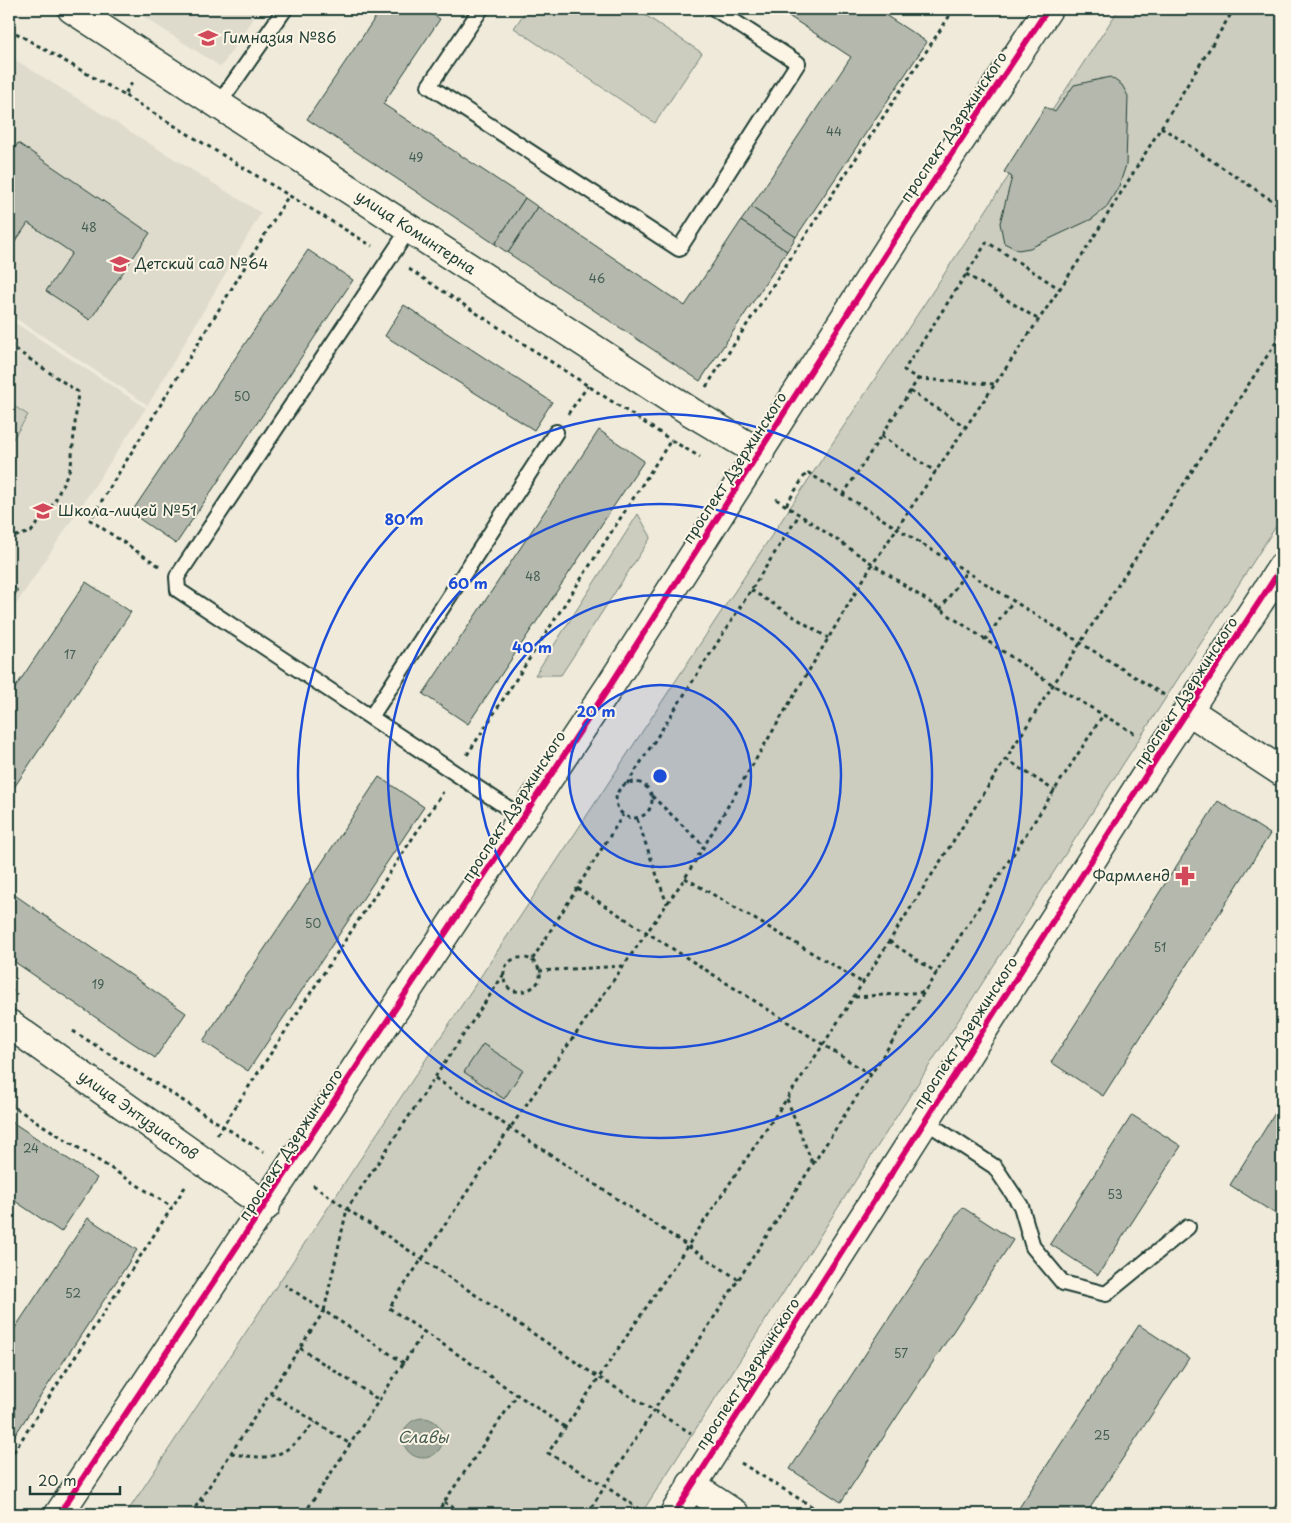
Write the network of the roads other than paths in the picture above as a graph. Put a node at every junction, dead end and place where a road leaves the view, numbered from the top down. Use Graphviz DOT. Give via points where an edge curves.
graph roads {
  1 [pos="72,9"];
  2 [pos="285,9"];
  3 [pos="481,9"];
  4 [pos="715,9"];
  5 [pos="1048,9"];
  6 [pos="218,105"];
  7 [pos="409,229"];
  8 [pos="556,432"];
  9 [pos="760,454"];
  10 [pos="1282,568"];
  11 [pos="1189,711"];
  12 [pos="371,717"];
  13 [pos="1282,772"];
  14 [pos="523,818"];
  15 [pos="9,1024"];
  16 [pos="925,1121"];
  17 [pos="266,1206"];
  18 [pos="1188,1227"];
  19 [pos="691,1485"];
  20 [pos="59,1514"];
  21 [pos="674,1514"];
  22 [pos="735,1514"];
  1 -- 6 [label="street, улица Коминтерна"];
  2 -- 6 [label="lane"];
  3 -- 4 [label="lane" via="429,86 679,249 798,63"];
  5 -- 9 [label="street, проспект Дзержинского" via="895,239"];
  6 -- 7 [label="street, улица Коминтерна"];
  7 -- 9 [label="street, улица Коминтерна"];
  7 -- 12 [label="lane" via="177,578 178,590"];
  8 -- 12 [label="lane"];
  9 -- 14 [label="street, проспект Дзержинского"];
  10 -- 11 [label="street, проспект Дзержинского"];
  11 -- 13 [label="street"];
  11 -- 16 [label="street, проспект Дзержинского"];
  12 -- 14 [label="lane"];
  14 -- 17 [label="street, проспект Дзержинского"];
  15 -- 17 [label="street, улица Энтузиастов"];
  16 -- 18 [label="lane" via="995,1167 1021,1206 1033,1247 1063,1283 1106,1294"];
  16 -- 19 [label="street, проспект Дзержинского"];
  17 -- 20 [label="street, проспект Дзержинского"];
  19 -- 21 [label="street, проспект Дзержинского"];
  19 -- 22 [label="street"];
}
